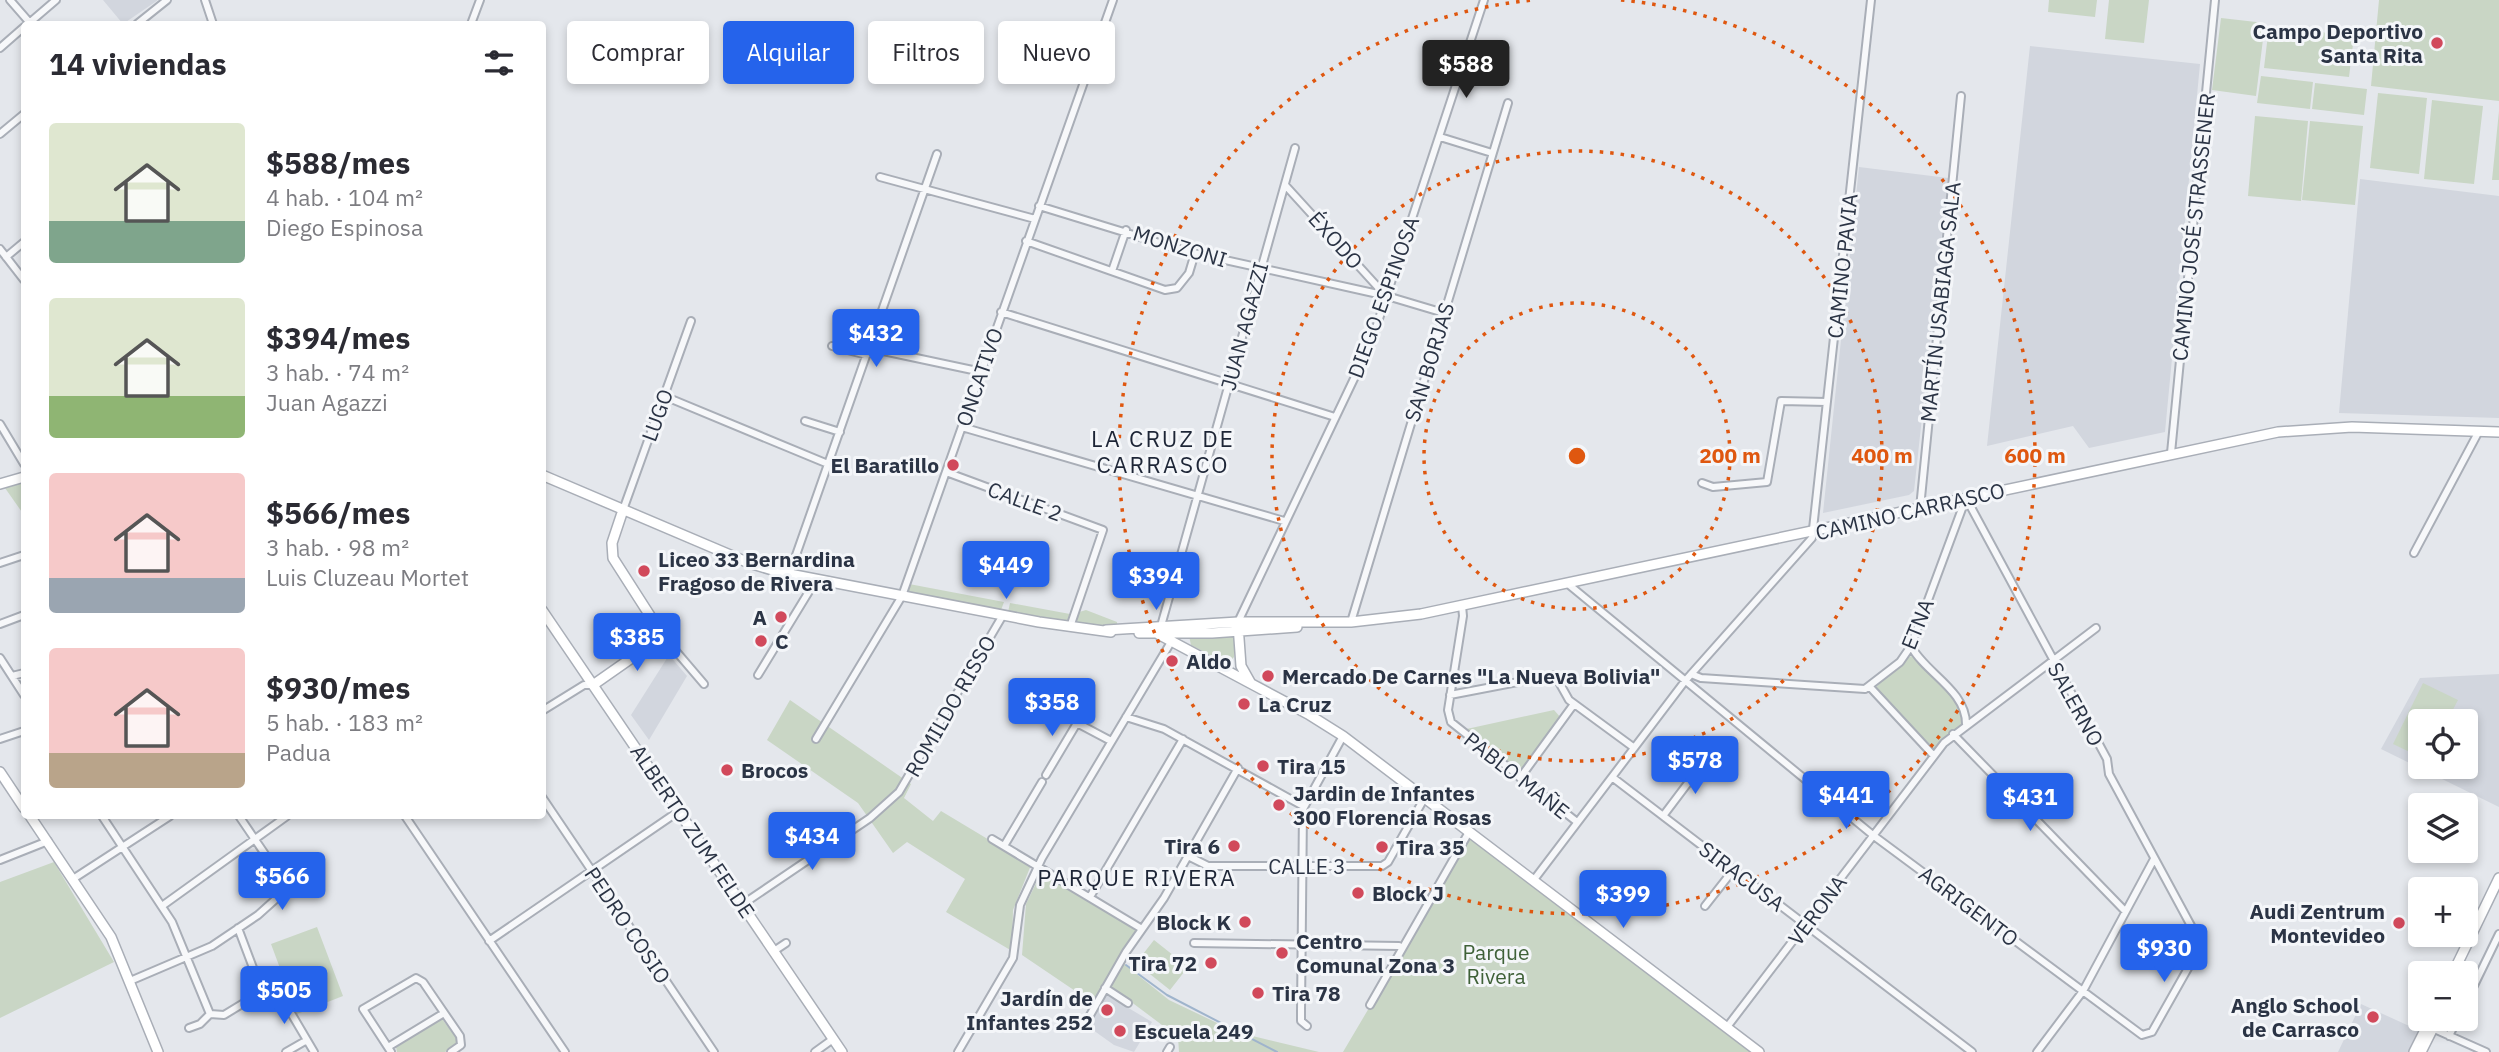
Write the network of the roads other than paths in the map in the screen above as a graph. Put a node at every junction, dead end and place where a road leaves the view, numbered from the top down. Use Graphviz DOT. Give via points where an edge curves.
graph roads {
  1 [pos="9,0"];
  2 [pos="167,0"];
  3 [pos="205,0"];
  4 [pos="480,0"];
  5 [pos="1113,0"];
  6 [pos="1484,0"];
  7 [pos="1871,0"];
  8 [pos="2215,0"];
  9 [pos="52,1"];
  10 [pos="24,21"];
  11 [pos="31,21"];
  12 [pos="141,21"];
  13 [pos="212,21"];
  14 [pos="472,21"];
  15 [pos="21,30"];
  16 [pos="0,48"];
  17 [pos="1961,96"];
  18 [pos="1508,103"];
  19 [pos="21,116"];
  20 [pos="0,134"];
  21 [pos="1440,137"];
  22 [pos="1295,148"];
  23 [pos="1492,153"];
  24 [pos="937,155"];
  25 [pos="880,177"];
  26 [pos="1285,185"];
  27 [pos="924,191"];
  28 [pos="1039,206"];
  29 [pos="1035,219"];
  30 [pos="1126,230"];
  31 [pos="1027,241"];
  32 [pos="21,244"];
  33 [pos="0,249"];
  34 [pos="1195,253"];
  35 [pos="6,257"];
  36 [pos="1260,268"];
  37 [pos="1112,271"];
  38 [pos="21,276"];
  39 [pos="1387,296"];
  40 [pos="1001,312"];
  41 [pos="1444,313"];
  42 [pos="691,321"];
  43 [pos="832,346"];
  44 [pos="868,352"];
  45 [pos="982,372"];
  46 [pos="1228,384"];
  47 [pos="664,397"];
  48 [pos="1827,402"];
  49 [pos="1335,417"];
  50 [pos="806,421"];
  51 [pos="0,424"];
  52 [pos="962,428"];
  53 [pos="2479,431"];
  54 [pos="840,432"];
  55 [pos="2499,432"];
  56 [pos="2171,453"];
  57 [pos="21,459"];
  58 [pos="828,464"];
  59 [pos="946,472"];
  60 [pos="546,477"];
  61 [pos="21,478"];
  62 [pos="1702,483"];
  63 [pos="0,484"];
  64 [pos="1197,494"];
  65 [pos="1966,498"];
  66 [pos="1920,508"];
  67 [pos="623,510"];
  68 [pos="1284,522"];
  69 [pos="1813,533"];
  70 [pos="2414,553"];
  71 [pos="21,556"];
  72 [pos="0,563"];
  73 [pos="789,575"];
  74 [pos="816,580"];
  75 [pos="1568,584"];
  76 [pos="902,596"];
  77 [pos="1462,607"];
  78 [pos="1003,615"];
  79 [pos="21,616"];
  80 [pos="546,616"];
  81 [pos="1351,622"];
  82 [pos="2,623"];
  83 [pos="1212,624"];
  84 [pos="1238,626"];
  85 [pos="1070,627"];
  86 [pos="2096,628"];
  87 [pos="1158,630"];
  88 [pos="1186,633"];
  89 [pos="663,636"];
  90 [pos="1171,642"];
  91 [pos="1911,646"];
  92 [pos="1239,652"];
  93 [pos="0,658"];
  94 [pos="1201,658"];
  95 [pos="2053,661"];
  96 [pos="1220,667"];
  97 [pos="21,674"];
  98 [pos="1691,674"];
  99 [pos="758,675"];
  100 [pos="12,676"];
  101 [pos="1685,681"];
  102 [pos="1251,683"];
  103 [pos="704,684"];
  104 [pos="593,685"];
  105 [pos="1870,687"];
  106 [pos="21,690"];
  107 [pos="1450,695"];
  108 [pos="1574,704"];
  109 [pos="546,709"];
  110 [pos="1126,717"];
  111 [pos="1966,724"];
  112 [pos="21,732"];
  113 [pos="1954,734"];
  114 [pos="1343,736"];
  115 [pos="0,738"];
  116 [pos="816,739"];
  117 [pos="1184,739"];
  118 [pos="1111,741"];
  119 [pos="1633,747"];
  120 [pos="1934,756"];
  121 [pos="1706,759"];
  122 [pos="1238,768"];
  123 [pos="0,772"];
  124 [pos="1612,777"];
  125 [pos="1520,778"];
  126 [pos="1425,797"];
  127 [pos="546,803"];
  128 [pos="21,804"];
  129 [pos="1303,806"];
  130 [pos="679,811"];
  131 [pos="1663,816"];
  132 [pos="32,819"];
  133 [pos="104,819"];
  134 [pos="165,819"];
  135 [pos="241,819"];
  136 [pos="283,819"];
  137 [pos="407,819"];
  138 [pos="1577,822"];
  139 [pos="1469,832"];
  140 [pos="1874,836"];
  141 [pos="255,839"];
  142 [pos="992,839"];
  143 [pos="48,841"];
  144 [pos="1004,846"];
  145 [pos="123,847"];
  146 [pos="1188,856"];
  147 [pos="2154,859"];
  148 [pos="0,860"];
  149 [pos="1302,866"];
  150 [pos="1038,867"];
  151 [pos="1734,869"];
  152 [pos="592,871"];
  153 [pos="2499,878"];
  154 [pos="73,879"];
  155 [pos="1533,881"];
  156 [pos="1090,897"];
  157 [pos="743,904"];
  158 [pos="162,906"];
  159 [pos="1706,906"];
  160 [pos="2125,911"];
  161 [pos="1806,925"];
  162 [pos="238,928"];
  163 [pos="1142,929"];
  164 [pos="2499,934"];
  165 [pos="489,941"];
  166 [pos="786,943"];
  167 [pos="1194,943"];
  168 [pos="1301,945"];
  169 [pos="1399,946"];
  170 [pos="774,951"];
  171 [pos="187,959"];
  172 [pos="2459,961"];
  173 [pos="2478,977"];
  174 [pos="130,981"];
  175 [pos="1105,988"];
  176 [pos="265,990"];
  177 [pos="2083,991"];
  178 [pos="1128,1003"];
  179 [pos="1370,1005"];
  180 [pos="444,1013"];
  181 [pos="209,1014"];
  182 [pos="1085,1024"];
  183 [pos="1307,1026"];
  184 [pos="1727,1027"];
  185 [pos="189,1028"];
  186 [pos="2426,1031"];
  187 [pos="2428,1031"];
  188 [pos="2442,1031"];
  189 [pos="2452,1031"];
  190 [pos="2147,1035"];
  191 [pos="2449,1036"];
  192 [pos="833,1039"];
  193 [pos="307,1040"];
  194 [pos="389,1049"];
  195 [pos="158,1052"];
  196 [pos="286,1052"];
  197 [pos="314,1052"];
  198 [pos="451,1052"];
  199 [pos="565,1052"];
  200 [pos="714,1052"];
  201 [pos="816,1052"];
  202 [pos="842,1052"];
  203 [pos="958,1052"];
  204 [pos="1759,1052"];
  205 [pos="1972,1052"];
  206 [pos="2036,1052"];
  207 [pos="2414,1052"];
  208 [pos="2421,1052"];
  209 [pos="2486,1052"];
  1 -- 10 [label="street"];
  2 -- 12 [label="street"];
  3 -- 13 [label="street"];
  4 -- 14 [label="street"];
  5 -- 28 [label="street, ONCATIVO"];
  6 -- 21 [label="street, DIEGO ESPINOSA"];
  7 -- 48 [label="street, CAMINO PAVIA"];
  8 -- 56 [label="street, CAMINO JOSÉ STRASSENER"];
  9 -- 11 [label="street"];
  15 -- 16 [label="street"];
  17 -- 66 [label="street, MARTÍN USABIAGA SALA"];
  18 -- 23 [label="street, SAN BORJAS"];
  19 -- 20 [label="street"];
  21 -- 23 [label="street"];
  21 -- 39 [label="street, DIEGO ESPINOSA"];
  22 -- 26 [label="street, JUAN AGAZZI"];
  23 -- 41 [label="street, SAN BORJAS"];
  24 -- 27 [label="street"];
  25 -- 27 [label="street"];
  26 -- 36 [label="street, JUAN AGAZZI"];
  26 -- 39 [label="street, ÉXODO"];
  27 -- 29 [label="street"];
  27 -- 44 [label="street"];
  28 -- 29 [label="street, ONCATIVO"];
  28 -- 30 [label="street, MONZONI"];
  29 -- 31 [label="street, ONCATIVO"];
  30 -- 34 [label="street, MONZONI"];
  30 -- 37 [label="street"];
  31 -- 37 [label="street"];
  31 -- 40 [label="street, ONCATIVO"];
  32 -- 35 [label="street"];
  33 -- 35 [label="street"];
  34 -- 36 [label="street, MONZONI"];
  34 -- 37 [label="street" via="1189,273 1177,288 1165,290"];
  35 -- 38 [label="street"];
  36 -- 39 [label="street, MONZONI"];
  36 -- 46 [label="street, JUAN AGAZZI"];
  39 -- 41 [label="street, MONZONI"];
  39 -- 49 [label="street, DIEGO ESPINOSA" via="1371,343"];
  40 -- 45 [label="street, ONCATIVO"];
  40 -- 46 [label="street"];
  41 -- 81 [label="street, SAN BORJAS"];
  42 -- 47 [label="street, LUGO"];
  43 -- 44 [label="street"];
  44 -- 45 [label="street"];
  44 -- 54 [label="street"];
  45 -- 52 [label="street, ONCATIVO"];
  46 -- 49 [label="street"];
  46 -- 64 [label="street, JUAN AGAZZI"];
  47 -- 58 [label="street"];
  47 -- 67 [label="street, LUGO"];
  48 -- 62 [label="street" via="1781,401 1767,482 1713,487"];
  48 -- 69 [label="street, CAMINO PAVIA"];
  49 -- 68 [label="street, DIEGO ESPINOSA"];
  50 -- 54 [label="street"];
  51 -- 57 [label="street"];
  52 -- 59 [label="street, ONCATIVO"];
  52 -- 64 [label="street"];
  53 -- 55 [label="street, CAMINO CARRASCO"];
  53 -- 56 [label="street, CAMINO CARRASCO" via="2298,429"];
  53 -- 70 [label="street"];
  54 -- 58 [label="street"];
  56 -- 65 [label="street, CAMINO CARRASCO"];
  58 -- 73 [label="street"];
  59 -- 76 [label="street, ONCATIVO"];
  59 -- 85 [label="street, CALLE 2" via="1103,530"];
  60 -- 67 [label="street, CAMINO CARRASCO"];
  61 -- 63 [label="street"];
  64 -- 68 [label="street"];
  64 -- 87 [label="street, JUAN AGAZZI"];
  65 -- 66 [label="street, CAMINO CARRASCO"];
  65 -- 91 [label="street, ETNA"];
  65 -- 95 [label="street, SALERNO"];
  66 -- 69 [label="street, CAMINO CARRASCO"];
  67 -- 73 [label="street, CAMINO CARRASCO"];
  67 -- 89 [label="street" via="612,542 613,558"];
  68 -- 84 [label="street, DIEGO ESPINOSA"];
  69 -- 75 [label="street, CAMINO CARRASCO"];
  69 -- 98 [label="street" via="1808,545"];
  71 -- 72 [label="street"];
  73 -- 74 [label="street, CAMINO CARRASCO"];
  74 -- 76 [label="street, CAMINO CARRASCO"];
  74 -- 99 [label="street"];
  75 -- 77 [label="street, CAMINO CARRASCO"];
  75 -- 101 [label="street, AGRIGENTO"];
  76 -- 78 [label="street, CAMINO CARRASCO"];
  76 -- 116 [label="street, ONCATIVO"];
  77 -- 81 [label="street, CAMINO CARRASCO"];
  77 -- 107 [label="street, PABLO MAÑE"];
  78 -- 85 [label="street, CAMINO CARRASCO"];
  78 -- 157 [label="street, ROMILDO RISSO" via="895,796"];
  79 -- 82 [label="street"];
  80 -- 104 [label="street, ALBERTO ZUM FELDE"];
  81 -- 84 [label="street, CAMINO CARRASCO"];
  83 -- 84 [label="street, CAMINO CARRASCO"];
  83 -- 87 [label="street, CAMINO CARRASCO"];
  83 -- 88 [label="street, CAMINO CARRASCO"];
  84 -- 88 [label="street, CAMINO CARRASCO"];
  84 -- 92 [label="street"];
  85 -- 87 [label="street, CAMINO CARRASCO"];
  86 -- 95 [label="street, VERONA"];
  87 -- 88 [label="street, CAMINO CARRASCO"];
  87 -- 90 [label="street"];
  88 -- 94 [label="street" via="1187,643"];
  89 -- 103 [label="street"];
  89 -- 104 [label="street"];
  90 -- 94 [label="street"];
  90 -- 110 [label="street"];
  91 -- 105 [label="street, ETNA" via="1900,662"];
  91 -- 111 [label="street" via="1954,694"];
  92 -- 96 [label="street" via="1232,664"];
  92 -- 102 [label="street" via="1242,670"];
  93 -- 100 [label="street"];
  94 -- 96 [label="street"];
  95 -- 111 [label="street, VERONA"];
  95 -- 147 [label="street, SALERNO" via="2107,759 2109,774"];
  96 -- 102 [label="street"];
  97 -- 100 [label="street"];
  98 -- 101 [label="street"];
  98 -- 105 [label="street" via="1844,690"];
  100 -- 106 [label="street"];
  101 -- 119 [label="street"];
  101 -- 140 [label="street, AGRIGENTO"];
  102 -- 114 [label="street"];
  104 -- 109 [label="street" via="584,685"];
  104 -- 130 [label="street, ALBERTO ZUM FELDE"];
  105 -- 120 [label="street"];
  107 -- 108 [label="street" via="1550,674"];
  107 -- 125 [label="street, PABLO MAÑE" via="1449,717 1455,727"];
  108 -- 119 [label="street"];
  108 -- 125 [label="street"];
  110 -- 117 [label="street"];
  110 -- 118 [label="street"];
  111 -- 113 [label="street, VERONA"];
  112 -- 115 [label="street"];
  113 -- 120 [label="street, VERONA"];
  113 -- 160 [label="street"];
  114 -- 126 [label="street"];
  114 -- 129 [label="street"];
  117 -- 122 [label="street"];
  117 -- 156 [label="street"];
  118 -- 144 [label="street" via="1078,723"];
  118 -- 150 [label="street"];
  119 -- 124 [label="street"];
  120 -- 140 [label="street, VERONA"];
  121 -- 131 [label="street"];
  122 -- 129 [label="street"];
  122 -- 146 [label="street"];
  123 -- 128 [label="street"];
  124 -- 131 [label="street, SIRACUSA"];
  124 -- 138 [label="street"];
  125 -- 138 [label="street, PABLO MAÑE"];
  126 -- 139 [label="street"];
  126 -- 149 [label="street, CALLE 3" via="1386,864"];
  127 -- 152 [label="street, PEDRO COSIO"];
  129 -- 149 [label="street"];
  130 -- 152 [label="street"];
  130 -- 157 [label="street, ALBERTO ZUM FELDE"];
  131 -- 151 [label="street, SIRACUSA"];
  132 -- 143 [label="street"];
  133 -- 145 [label="street"];
  134 -- 145 [label="street"];
  135 -- 141 [label="street"];
  136 -- 141 [label="street"];
  137 -- 165 [label="street"];
  138 -- 155 [label="street"];
  139 -- 155 [label="street"];
  139 -- 179 [label="street"];
  140 -- 161 [label="street, VERONA"];
  140 -- 177 [label="street, AGRIGENTO"];
  141 -- 158 [label="street"];
  141 -- 162 [label="street" via="288,888"];
  142 -- 144 [label="street"];
  143 -- 148 [label="street"];
  143 -- 154 [label="street"];
  144 -- 150 [label="street"];
  145 -- 154 [label="street"];
  145 -- 158 [label="street"];
  146 -- 149 [label="street, CALLE 3" via="1205,866"];
  146 -- 163 [label="street"];
  147 -- 160 [label="street"];
  147 -- 190 [label="street, SALERNO" via="2196,935 2198,949"];
  149 -- 168 [label="street"];
  150 -- 156 [label="street"];
  150 -- 203 [label="street" via="1020,905 1013,958"];
  151 -- 159 [label="street"];
  151 -- 161 [label="street, SIRACUSA"];
  152 -- 165 [label="street"];
  152 -- 200 [label="street, PEDRO COSIO"];
  153 -- 172 [label="street"];
  154 -- 174 [label="street" via="111,937"];
  155 -- 184 [label="street"];
  156 -- 163 [label="street"];
  157 -- 170 [label="street, ALBERTO ZUM FELDE"];
  158 -- 171 [label="street"];
  160 -- 177 [label="street"];
  161 -- 184 [label="street, VERONA"];
  161 -- 205 [label="street, SIRACUSA"];
  162 -- 171 [label="street"];
  162 -- 176 [label="street"];
  163 -- 175 [label="street"];
  164 -- 173 [label="street"];
  165 -- 199 [label="street"];
  166 -- 170 [label="street"];
  167 -- 168 [label="street"];
  168 -- 169 [label="street"];
  168 -- 183 [label="street" via="1301,1021"];
  170 -- 192 [label="street, ALBERTO ZUM FELDE"];
  171 -- 174 [label="street"];
  171 -- 181 [label="street"];
  174 -- 195 [label="street"];
  175 -- 178 [label="street"];
  175 -- 182 [label="street"];
  176 -- 181 [label="street" via="224,1015"];
  176 -- 193 [label="street" via="290,1013"];
  177 -- 190 [label="street, AGRIGENTO"];
  177 -- 206 [label="street"];
  180 -- 194 [label="street"];
  180 -- 194 [label="street" via="416,978 363,1009"];
  180 -- 198 [label="street" via="462,1042"];
  181 -- 185 [label="street"];
  184 -- 204 [label="street"];
  186 -- 207 [label="street"];
  187 -- 208 [label="street"];
  188 -- 191 [label="street"];
  189 -- 191 [label="street"];
  191 -- 209 [label="street"];
  192 -- 201 [label="street"];
  192 -- 202 [label="street, ALBERTO ZUM FELDE"];
  193 -- 196 [label="street"];
  193 -- 197 [label="street"];
}
